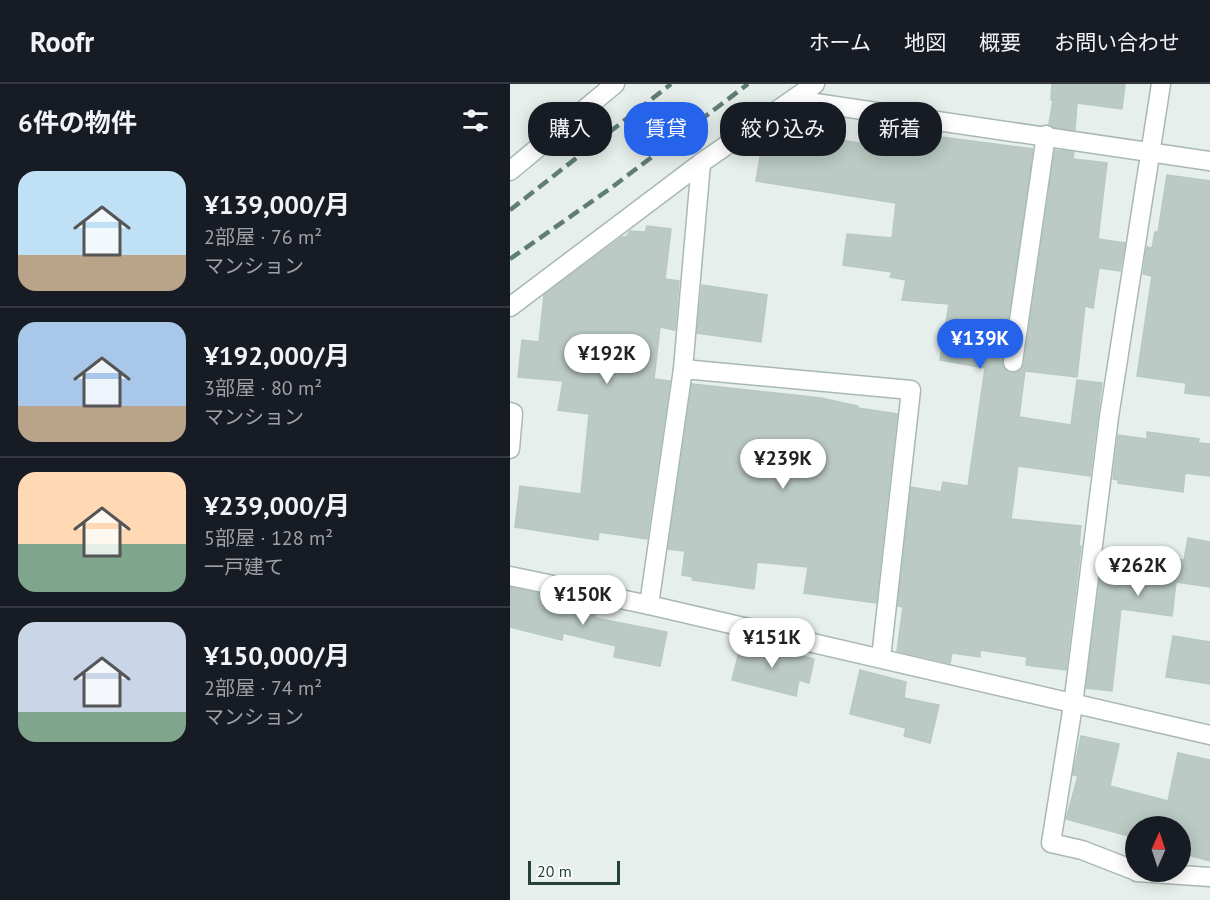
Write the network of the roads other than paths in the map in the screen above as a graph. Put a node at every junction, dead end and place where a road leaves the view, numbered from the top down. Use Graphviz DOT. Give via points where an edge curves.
graph roads {
  1 [pos="615,84"];
  2 [pos="816,84"];
  3 [pos="1161,84"];
  4 [pos="795,100"];
  5 [pos="1046,135"];
  6 [pos="1152,152"];
  7 [pos="1210,161"];
  8 [pos="701,163"];
  9 [pos="510,171"];
  10 [pos="510,307"];
  11 [pos="1013,362"];
  12 [pos="683,369"];
  13 [pos="510,412"];
  14 [pos="510,449"];
  15 [pos="510,576"];
  16 [pos="649,605"];
  17 [pos="881,658"];
  18 [pos="1073,705"];
  19 [pos="1210,735"];
  20 [pos="1125,867"];
  21 [pos="1191,875"];
  22 [pos="1210,877"];
  1 -- 9 [label="street"];
  2 -- 4 [label="street"];
  3 -- 6 [label="street"];
  4 -- 5 [label="street"];
  4 -- 8 [label="street"];
  5 -- 6 [label="street"];
  5 -- 11 [label="street"];
  6 -- 7 [label="street"];
  6 -- 18 [label="street" via="1109,417"];
  8 -- 10 [label="street"];
  8 -- 12 [label="street"];
  12 -- 16 [label="street"];
  12 -- 17 [label="street" via="911,390"];
  13 -- 14 [label="street"];
  15 -- 16 [label="street"];
  16 -- 17 [label="street"];
  17 -- 18 [label="street"];
  18 -- 19 [label="street"];
  18 -- 20 [label="street" via="1051,843"];
  21 -- 22 [label="street"];
}
